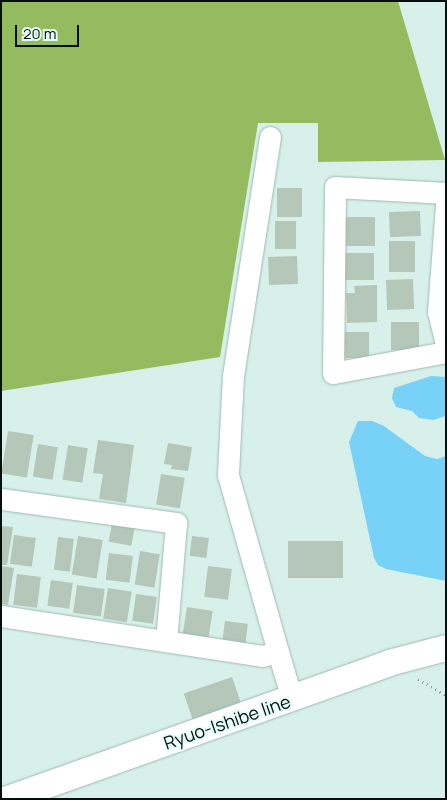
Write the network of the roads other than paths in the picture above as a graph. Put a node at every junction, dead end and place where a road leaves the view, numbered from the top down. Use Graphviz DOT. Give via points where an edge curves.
graph roads {
  1 [pos="270,138"];
  2 [pos="446,193"];
  3 [pos="446,204"];
  4 [pos="442,313"];
  5 [pos="446,343"];
  6 [pos="446,352"];
  7 [pos="1,498"];
  8 [pos="1,616"];
  9 [pos="166,641"];
  10 [pos="446,648"];
  11 [pos="278,652"];
  12 [pos="292,699"];
  13 [pos="8,799"];
  1 -- 11 [label="street" via="233,375 228,474"];
  2 -- 6 [label="street" via="335,187 332,373"];
  3 -- 4 [label="street"];
  4 -- 5 [label="street"];
  7 -- 9 [label="street" via="176,523"];
  8 -- 9 [label="street"];
  9 -- 11 [label="street" via="262,656"];
  10 -- 12 [label="main road, Ryuo-Ishibe line" via="389,663"];
  11 -- 12 [label="street"];
  12 -- 13 [label="main road, Ryuo-Ishibe line"];
}
